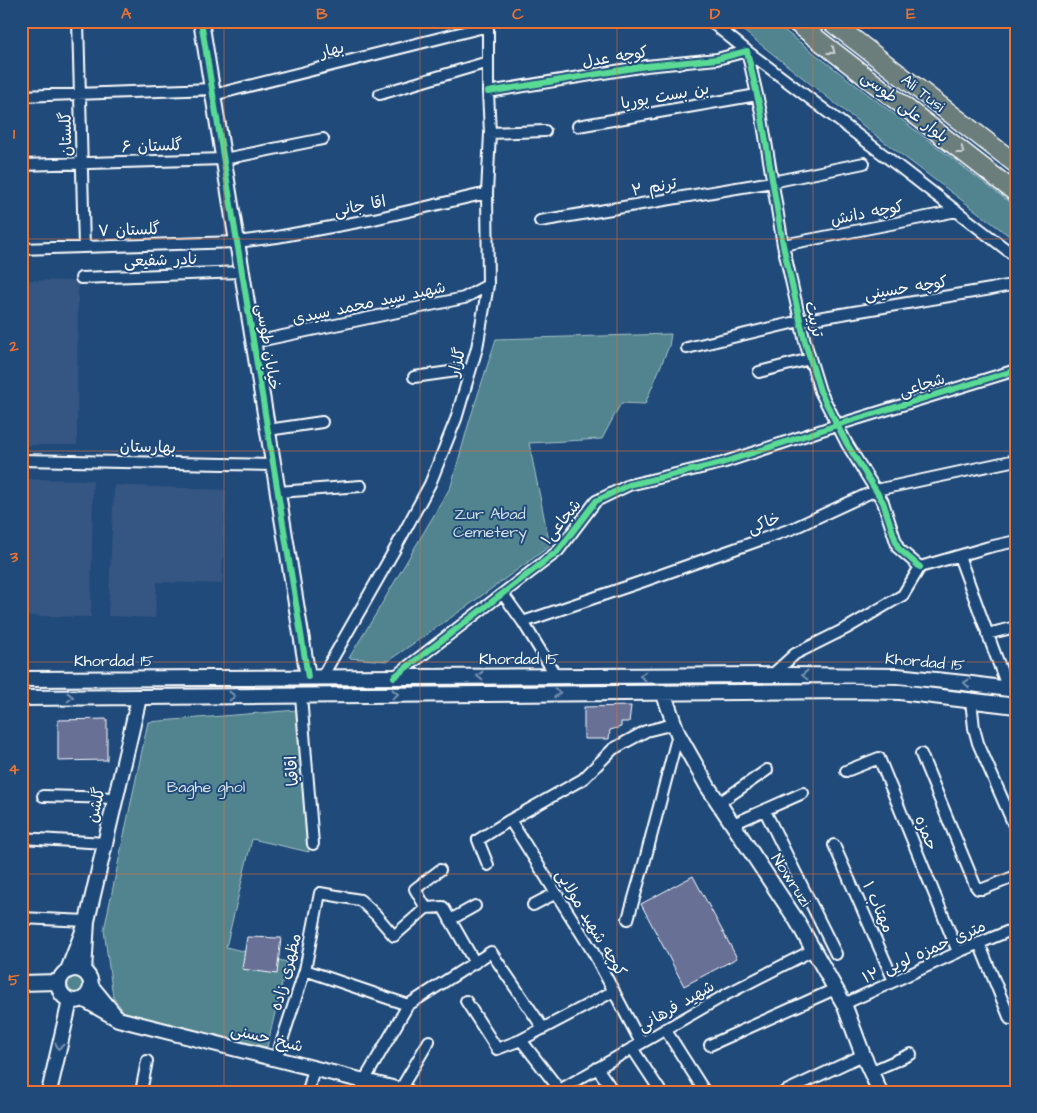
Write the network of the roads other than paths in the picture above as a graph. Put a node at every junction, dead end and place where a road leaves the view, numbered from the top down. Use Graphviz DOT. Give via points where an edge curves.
graph roads {
  1 [pos="78,21"];
  2 [pos="201,21"];
  3 [pos="710,21"];
  4 [pos="794,21"];
  5 [pos="830,21"];
  6 [pos="488,23"];
  7 [pos="747,51"];
  8 [pos="488,62"];
  9 [pos="213,92"];
  10 [pos="488,92"];
  11 [pos="80,94"];
  12 [pos="380,94"];
  13 [pos="757,95"];
  14 [pos="21,96"];
  15 [pos="578,126"];
  16 [pos="545,131"];
  17 [pos="490,133"];
  18 [pos="323,139"];
  19 [pos="224,158"];
  20 [pos="82,163"];
  21 [pos="864,164"];
  22 [pos="1016,164"];
  23 [pos="21,165"];
  24 [pos="772,182"];
  25 [pos="487,193"];
  26 [pos="1016,193"];
  27 [pos="957,211"];
  28 [pos="540,221"];
  29 [pos="237,242"];
  30 [pos="783,245"];
  31 [pos="84,247"];
  32 [pos="21,249"];
  33 [pos="1016,257"];
  34 [pos="242,272"];
  35 [pos="81,278"];
  36 [pos="1016,284"];
  37 [pos="488,286"];
  38 [pos="800,321"];
  39 [pos="254,342"];
  40 [pos="687,348"];
  41 [pos="810,359"];
  42 [pos="471,368"];
  43 [pos="1016,370"];
  44 [pos="759,372"];
  45 [pos="414,377"];
  46 [pos="322,422"];
  47 [pos="838,425"];
  48 [pos="268,430"];
  49 [pos="21,460"];
  50 [pos="1016,460"];
  51 [pos="274,465"];
  52 [pos="361,486"];
  53 [pos="876,490"];
  54 [pos="278,492"];
  55 [pos="1016,541"];
  56 [pos="958,556"];
  57 [pos="920,567"];
  58 [pos="503,594"];
  59 [pos="523,622"];
  60 [pos="1016,627"];
  61 [pos="987,634"];
  62 [pos="772,675"];
  63 [pos="556,676"];
  64 [pos="595,676"];
  65 [pos="315,677"];
  66 [pos="394,677"];
  67 [pos="21,679"];
  68 [pos="1012,689"];
  69 [pos="663,692"];
  70 [pos="596,693"];
  71 [pos="301,696"];
  72 [pos="21,698"];
  73 [pos="139,698"];
  74 [pos="971,700"];
  75 [pos="1016,706"];
  76 [pos="676,729"];
  77 [pos="921,754"];
  78 [pos="767,770"];
  79 [pos="846,771"];
  80 [pos="802,793"];
  81 [pos="43,796"];
  82 [pos="116,798"];
  83 [pos="719,803"];
  84 [pos="765,811"];
  85 [pos="510,820"];
  86 [pos="733,824"];
  87 [pos="1016,830"];
  88 [pos="21,838"];
  89 [pos="105,843"];
  90 [pos="313,844"];
  91 [pos="834,845"];
  92 [pos="488,865"];
  93 [pos="440,870"];
  94 [pos="1016,876"];
  95 [pos="556,893"];
  96 [pos="533,905"];
  97 [pos="475,906"];
  98 [pos="426,908"];
  99 [pos="21,918"];
  100 [pos="628,919"];
  101 [pos="450,920"];
  102 [pos="87,921"];
  103 [pos="1016,928"];
  104 [pos="980,943"];
  105 [pos="814,950"];
  106 [pos="958,952"];
  107 [pos="836,954"];
  108 [pos="475,963"];
  109 [pos="68,970"];
  110 [pos="305,970"];
  111 [pos="84,971"];
  112 [pos="894,981"];
  113 [pos="58,982"];
  114 [pos="21,983"];
  115 [pos="91,986"];
  116 [pos="835,989"];
  117 [pos="614,991"];
  118 [pos="77,1000"];
  119 [pos="466,1001"];
  120 [pos="844,1004"];
  121 [pos="408,1005"];
  122 [pos="118,1019"];
  123 [pos="1010,1019"];
  124 [pos="543,1028"];
  125 [pos="666,1029"];
  126 [pos="521,1040"];
  127 [pos="429,1041"];
  128 [pos="710,1045"];
  129 [pos="637,1046"];
  130 [pos="911,1054"];
  131 [pos="863,1055"];
  132 [pos="276,1059"];
  133 [pos="147,1061"];
  134 [pos="314,1068"];
  135 [pos="597,1068"];
  136 [pos="870,1072"];
  137 [pos="364,1080"];
  138 [pos="400,1090"];
  139 [pos="557,1091"];
  140 [pos="49,1092"];
  141 [pos="141,1092"];
  142 [pos="308,1092"];
  143 [pos="614,1092"];
  144 [pos="661,1092"];
  145 [pos="705,1092"];
  146 [pos="784,1092"];
  147 [pos="880,1092"];
  1 -- 11 [label="street, گلستان"];
  2 -- 9 [label="main road, خیابان طوسی"];
  3 -- 7 [label="street"];
  4 -- 26 [label="highway, بلوار علی طوسی, one-way"];
  5 -- 22 [label="highway, Ali Tusi"];
  6 -- 8 [label="street, گلزار"];
  6 -- 9 [label="street, بهار"];
  7 -- 10 [label="street, کوچه عدل" via="717,59 646,66"];
  7 -- 13 [label="street, تربیت"];
  7 -- 27 [label="street"];
  8 -- 10 [label="street, گلزار"];
  8 -- 12 [label="street"];
  9 -- 11 [label="street, بهار"];
  9 -- 19 [label="main road, خیابان طوسی"];
  10 -- 17 [label="street, گلزار"];
  11 -- 14 [label="street, بهار"];
  11 -- 20 [label="street, گلستان"];
  13 -- 15 [label="street, بن بست پوریا"];
  13 -- 24 [label="street, تربیت"];
  16 -- 17 [label="street"];
  17 -- 25 [label="street, گلزار"];
  18 -- 19 [label="street, گلستان ۶"];
  19 -- 20 [label="street, گلستان ۶"];
  19 -- 29 [label="main road, خیابان طوسی"];
  20 -- 23 [label="street, گلستان ۶"];
  20 -- 31 [label="street, گلستان"];
  21 -- 24 [label="street, ترنم ۲"];
  24 -- 28 [label="street, ترنم ۲"];
  24 -- 30 [label="street, تربیت"];
  25 -- 29 [label="street, اقا جانی" via="374,219"];
  25 -- 37 [label="street, گلزار"];
  27 -- 30 [label="street, کوچه دانش"];
  27 -- 33 [label="street"];
  29 -- 31 [label="street, گلستان ۷"];
  29 -- 34 [label="main road, خیابان طوسی"];
  30 -- 38 [label="street, تربیت"];
  31 -- 32 [label="street, گلستان ۷"];
  34 -- 35 [label="street, نادر شفیعی"];
  34 -- 39 [label="main road, خیابان طوسی"];
  36 -- 38 [label="street, کوچه حسینی"];
  37 -- 39 [label="street, شهید سید محمد سیدی" via="464,298"];
  37 -- 42 [label="street, گلزار"];
  38 -- 40 [label="street, کوچه حسینی"];
  38 -- 41 [label="street, تربیت"];
  39 -- 48 [label="main road, خیابان طوسی"];
  41 -- 44 [label="street"];
  41 -- 47 [label="street, تربیت" via="820,391"];
  42 -- 45 [label="street"];
  42 -- 65 [label="street, گلزار" via="456,419 430,484 395,549"];
  43 -- 47 [label="street, شجاعی"];
  46 -- 48 [label="street"];
  47 -- 53 [label="street, تربیت"];
  47 -- 58 [label="street, شجاعی۱" via="722,463 629,485 596,501 558,551"];
  48 -- 51 [label="main road, خیابان طوسی"];
  49 -- 51 [label="street, بهارستان"];
  50 -- 53 [label="street, خاکی"];
  51 -- 54 [label="main road, خیابان طوسی"];
  52 -- 54 [label="street"];
  53 -- 57 [label="street, تربیت" via="898,548"];
  53 -- 59 [label="street, خاکی" via="794,528"];
  54 -- 65 [label="main road, خیابان طوسی"];
  55 -- 56 [label="street"];
  56 -- 57 [label="street"];
  56 -- 61 [label="street"];
  57 -- 62 [label="street" via="903,595 795,654"];
  58 -- 59 [label="street"];
  58 -- 66 [label="street, شجاعی۱"];
  59 -- 63 [label="street"];
  60 -- 61 [label="street"];
  61 -- 68 [label="street"];
  62 -- 64 [label="main road, Khordad 15, one-way"];
  68 -- 62 [label="main road, Khordad 15, one-way" via="897,676"];
  63 -- 64 [label="main road, Khordad 15"];
  63 -- 66 [label="main road, Khordad 15, one-way"];
  64 -- 70 [label="main road"];
  65 -- 66 [label="main road, Khordad 15"];
  65 -- 67 [label="main road, Khordad 15"];
  69 -- 70 [label="main road, Khordad 15"];
  69 -- 74 [label="main road, Khordad 15" via="900,692"];
  69 -- 76 [label="main road, Nowruzi"];
  71 -- 70 [label="main road, Khordad 15, one-way"];
  73 -- 71 [label="main road, Khordad 15, one-way"];
  71 -- 90 [label="street, اقاقیا"];
  72 -- 73 [label="main road, Khordad 15, one-way"];
  73 -- 82 [label="main road, گلشن"];
  74 -- 75 [label="main road, Khordad 15"];
  74 -- 87 [label="street" via="978,743"];
  76 -- 83 [label="main road, Nowruzi"];
  76 -- 85 [label="street" via="646,730 613,749 583,779"];
  76 -- 100 [label="street"];
  77 -- 94 [label="street" via="974,885 983,889"];
  78 -- 83 [label="street"];
  79 -- 106 [label="street, حمزه" via="879,758"];
  80 -- 84 [label="street"];
  81 -- 82 [label="street"];
  82 -- 89 [label="main road, گلشن"];
  83 -- 86 [label="main road, Nowruzi"];
  84 -- 86 [label="street"];
  84 -- 107 [label="street"];
  85 -- 92 [label="street" via="478,840"];
  85 -- 95 [label="street, کوچه شهید مولایی"];
  86 -- 105 [label="main road, Nowruzi"];
  88 -- 89 [label="street"];
  89 -- 102 [label="main road, گلشن"];
  91 -- 112 [label="street, مهتاب ۱"];
  93 -- 98 [label="street" via="415,889"];
  95 -- 96 [label="street"];
  95 -- 117 [label="street, کوچه شهید مولایی" via="594,952"];
  97 -- 101 [label="street"];
  98 -- 101 [label="street" via="443,908"];
  98 -- 110 [label="street, مظهری زاده" via="394,936 360,900 320,893"];
  99 -- 102 [label="street"];
  101 -- 108 [label="street"];
  102 -- 109 [label="main road"];
  102 -- 111 [label="main road"];
  103 -- 104 [label="street, ۱۲ متری حمزه لویی"];
  104 -- 106 [label="street, ۱۲ متری حمزه لویی"];
  104 -- 123 [label="street"];
  105 -- 116 [label="main road, Nowruzi"];
  105 -- 125 [label="street, شهید فرهانی"];
  106 -- 112 [label="street, ۱۲ متری حمزه لویی"];
  108 -- 121 [label="street"];
  108 -- 124 [label="street" via="491,952"];
  109 -- 111 [label="main road"];
  109 -- 113 [label="main road"];
  110 -- 121 [label="street"];
  110 -- 132 [label="street, مظهری زاده"];
  111 -- 115 [label="main road" via="91,980"];
  112 -- 120 [label="street, ۱۲ متری حمزه لویی"];
  113 -- 114 [label="main road"];
  113 -- 118 [label="main road" via="62,996"];
  115 -- 118 [label="main road" via="88,996"];
  115 -- 122 [label="main road"];
  116 -- 120 [label="main road, Nowruzi"];
  116 -- 128 [label="street"];
  117 -- 124 [label="street"];
  117 -- 129 [label="street, کوچه شهید مولایی"];
  118 -- 122 [label="main road, شیخ حسنی"];
  118 -- 140 [label="main road, one-way"];
  119 -- 126 [label="street" via="497,1050"];
  120 -- 131 [label="main road, Nowruzi"];
  121 -- 137 [label="street"];
  122 -- 132 [label="main road, شیخ حسنی"];
  124 -- 126 [label="street"];
  125 -- 129 [label="street, شهید فرهانی"];
  125 -- 145 [label="street"];
  126 -- 139 [label="street"];
  127 -- 138 [label="street"];
  129 -- 135 [label="street, شهید فرهانی"];
  129 -- 144 [label="street, کوچه شهید مولایی"];
  130 -- 136 [label="street"];
  131 -- 136 [label="main road, Nowruzi"];
  131 -- 146 [label="street"];
  132 -- 134 [label="main road, شیخ حسنی"];
  133 -- 141 [label="street"];
  134 -- 137 [label="main road, شیخ حسنی"];
  134 -- 142 [label="street"];
  135 -- 139 [label="street, شهید فرهانی"];
  135 -- 143 [label="street"];
  136 -- 147 [label="main road, Nowruzi"];
  137 -- 138 [label="main road, شیخ حسنی"];
}
